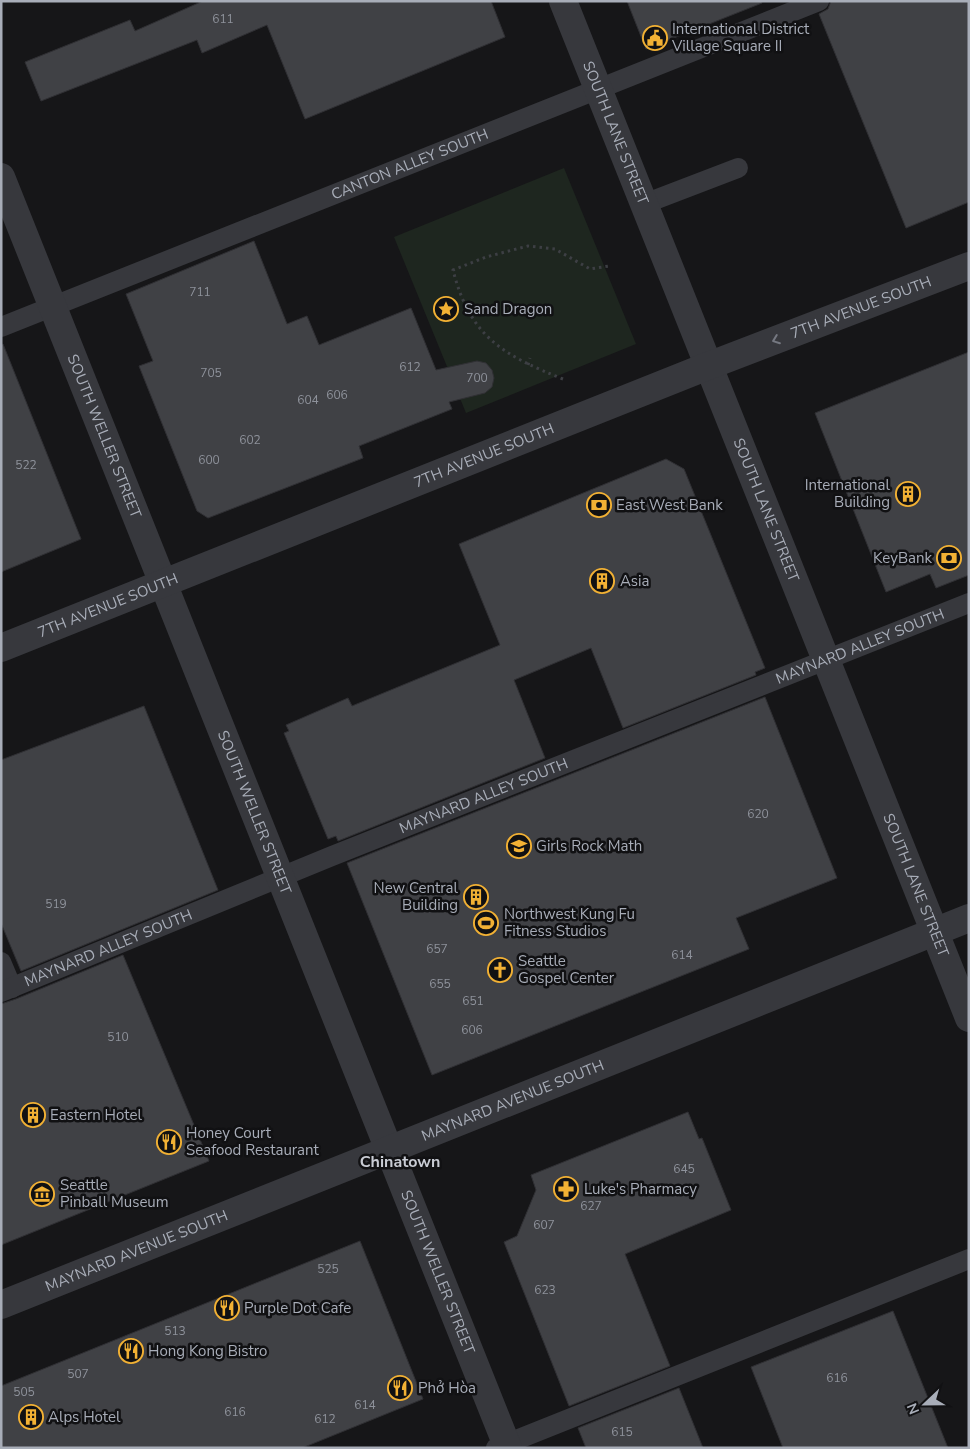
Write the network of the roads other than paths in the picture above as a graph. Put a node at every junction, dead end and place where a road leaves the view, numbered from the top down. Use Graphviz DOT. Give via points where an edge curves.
graph roads {
  1 [pos="563,1"];
  2 [pos="819,1"];
  3 [pos="598,90"];
  4 [pos="738,168"];
  5 [pos="1,177"];
  6 [pos="644,204"];
  7 [pos="969,266"];
  8 [pos="53,307"];
  9 [pos="1,327"];
  10 [pos="708,366"];
  11 [pos="163,583"];
  12 [pos="969,603"];
  13 [pos="1,648"];
  14 [pos="826,660"];
  15 [pos="281,877"];
  16 [pos="969,918"];
  17 [pos="934,933"];
  18 [pos="1,962"];
  19 [pos="6,990"];
  20 [pos="969,1018"];
  21 [pos="389,1150"];
  22 [pos="969,1259"];
  23 [pos="1,1305"];
  24 [pos="503,1446"];
  1 -- 3 [label="street, SOUTH LANE STREET"];
  2 -- 3 [label="lane, CANTON ALLEY SOUTH"];
  3 -- 6 [label="street, SOUTH LANE STREET"];
  3 -- 8 [label="lane, CANTON ALLEY SOUTH"];
  4 -- 6 [label="lane"];
  5 -- 8 [label="street, SOUTH WELLER STREET"];
  6 -- 10 [label="street, SOUTH LANE STREET"];
  7 -- 10 [label="street, 7TH AVENUE SOUTH, one-way"];
  8 -- 9 [label="lane, CANTON ALLEY SOUTH"];
  8 -- 11 [label="street, SOUTH WELLER STREET"];
  10 -- 11 [label="street, 7TH AVENUE SOUTH"];
  10 -- 14 [label="street, SOUTH LANE STREET"];
  11 -- 13 [label="street, 7TH AVENUE SOUTH"];
  11 -- 15 [label="street, SOUTH WELLER STREET"];
  12 -- 14 [label="lane, MAYNARD ALLEY SOUTH"];
  14 -- 15 [label="lane, MAYNARD ALLEY SOUTH"];
  14 -- 17 [label="street, SOUTH LANE STREET"];
  15 -- 19 [label="lane, MAYNARD ALLEY SOUTH"];
  15 -- 21 [label="street, SOUTH WELLER STREET"];
  16 -- 17 [label="street, MAYNARD AVENUE SOUTH"];
  17 -- 20 [label="street, SOUTH LANE STREET"];
  17 -- 21 [label="street, MAYNARD AVENUE SOUTH"];
  18 -- 19 [label="lane"];
  21 -- 23 [label="street, MAYNARD AVENUE SOUTH"];
  21 -- 24 [label="street, SOUTH WELLER STREET"];
  22 -- 24 [label="lane"];
}
